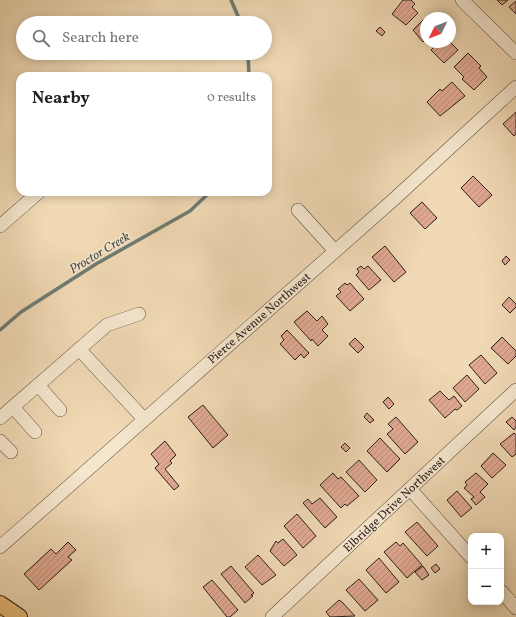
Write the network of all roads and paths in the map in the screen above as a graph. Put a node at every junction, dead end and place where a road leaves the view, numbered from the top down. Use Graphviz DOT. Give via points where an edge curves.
graph roads {
  1 [pos="462,0"];
  2 [pos="516,53"];
  3 [pos="516,87"];
  4 [pos="35,196"];
  5 [pos="298,210"];
  6 [pos="0,226"];
  7 [pos="335,251"];
  8 [pos="139,314"];
  9 [pos="79,349"];
  10 [pos="38,385"];
  11 [pos="516,390"];
  12 [pos="12,407"];
  13 [pos="60,410"];
  14 [pos="0,418"];
  15 [pos="144,419"];
  16 [pos="35,432"];
  17 [pos="0,441"];
  18 [pos="11,452"];
  19 [pos="410,489"];
  20 [pos="0,547"];
  21 [pos="468,554"];
  22 [pos="504,594"];
  23 [pos="516,608"];
  24 [pos="272,617"];
  1 -- 2 [label="street"];
  3 -- 7 [label="street, Pierce Avenue Northwest"];
  4 -- 6 [label="street"];
  5 -- 7 [label="street"];
  7 -- 15 [label="street, Pierce Avenue Northwest"];
  8 -- 9 [label="street" via="107,325"];
  9 -- 10 [label="street"];
  9 -- 15 [label="street"];
  10 -- 12 [label="street"];
  10 -- 13 [label="street"];
  11 -- 19 [label="street, Elbridge Drive Northwest"];
  12 -- 14 [label="street"];
  12 -- 16 [label="street"];
  15 -- 20 [label="street, Pierce Avenue Northwest"];
  17 -- 18 [label="street"];
  19 -- 21 [label="street"];
  19 -- 24 [label="street, Elbridge Drive Northwest"];
  22 -- 23 [label="street"];
}
